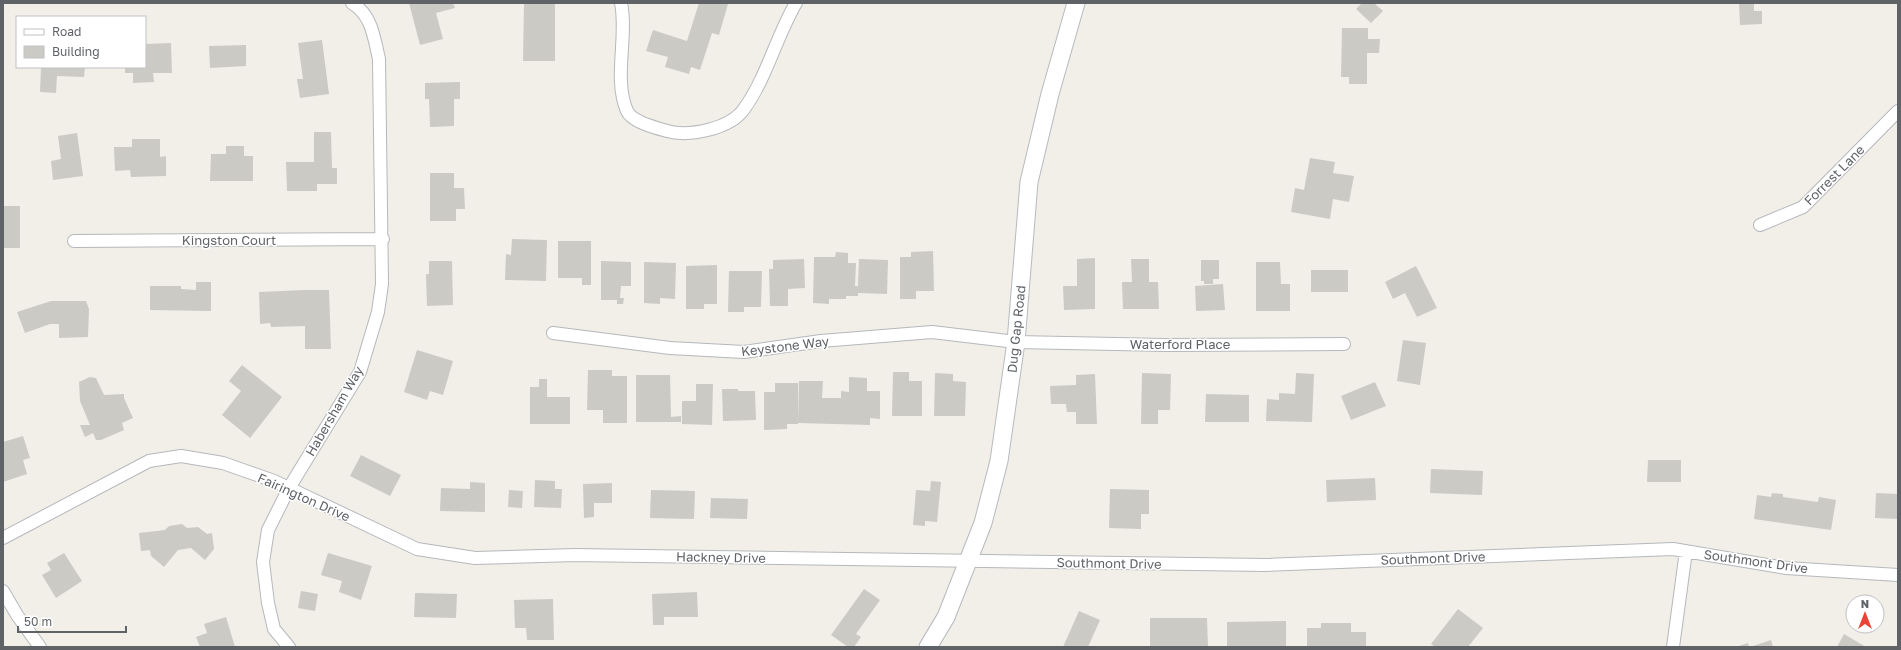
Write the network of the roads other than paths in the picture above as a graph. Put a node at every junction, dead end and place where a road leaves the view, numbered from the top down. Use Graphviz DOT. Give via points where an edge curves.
graph roads {
  1 [pos="352,3"];
  2 [pos="621,3"];
  3 [pos="796,3"];
  4 [pos="1076,3"];
  5 [pos="1898,111"];
  6 [pos="1760,226"];
  7 [pos="383,239"];
  8 [pos="74,241"];
  9 [pos="553,333"];
  10 [pos="1016,342"];
  11 [pos="1344,344"];
  12 [pos="289,488"];
  13 [pos="3,538"];
  14 [pos="1686,551"];
  15 [pos="476,558"];
  16 [pos="966,561"];
  17 [pos="1898,575"];
  18 [pos="3,591"];
  19 [pos="40,647"];
  20 [pos="289,647"];
  21 [pos="928,647"];
  22 [pos="1673,647"];
  1 -- 7 [label="street, Habersham Way" via="361,8 371,24 379,59"];
  2 -- 3 [label="street" via="624,18 621,89 628,113 645,125 678,134 703,132 725,123 744,110 761,80 784,24"];
  4 -- 10 [label="street, Dug Gap Road" via="1050,94 1029,182"];
  5 -- 6 [label="street, Forrest Lane" via="1803,207"];
  7 -- 8 [label="street, Kingston Court"];
  7 -- 12 [label="street, Habersham Way" via="382,284 378,312 360,372"];
  9 -- 10 [label="street, Keystone Way" via="670,348 744,352 821,341 932,332"];
  10 -- 11 [label="street, Waterford Place" via="1165,345"];
  10 -- 16 [label="street, Dug Gap Road" via="999,462 983,523"];
  12 -- 13 [label="street, Fairington Drive" via="223,463 181,456 148,461"];
  12 -- 15 [label="street, Fairington Drive" via="417,549"];
  12 -- 20 [label="street, Habersham Way" via="268,530 263,562 274,629"];
  14 -- 16 [label="street, Southmont Drive" via="1673,549 1265,565"];
  14 -- 17 [label="street, Southmont Drive" via="1786,568"];
  14 -- 22 [label="street"];
  15 -- 16 [label="street, Hackney Drive" via="575,555"];
  16 -- 21 [label="street, Dug Gap Road" via="946,617"];
  18 -- 19 [label="street"];
}
